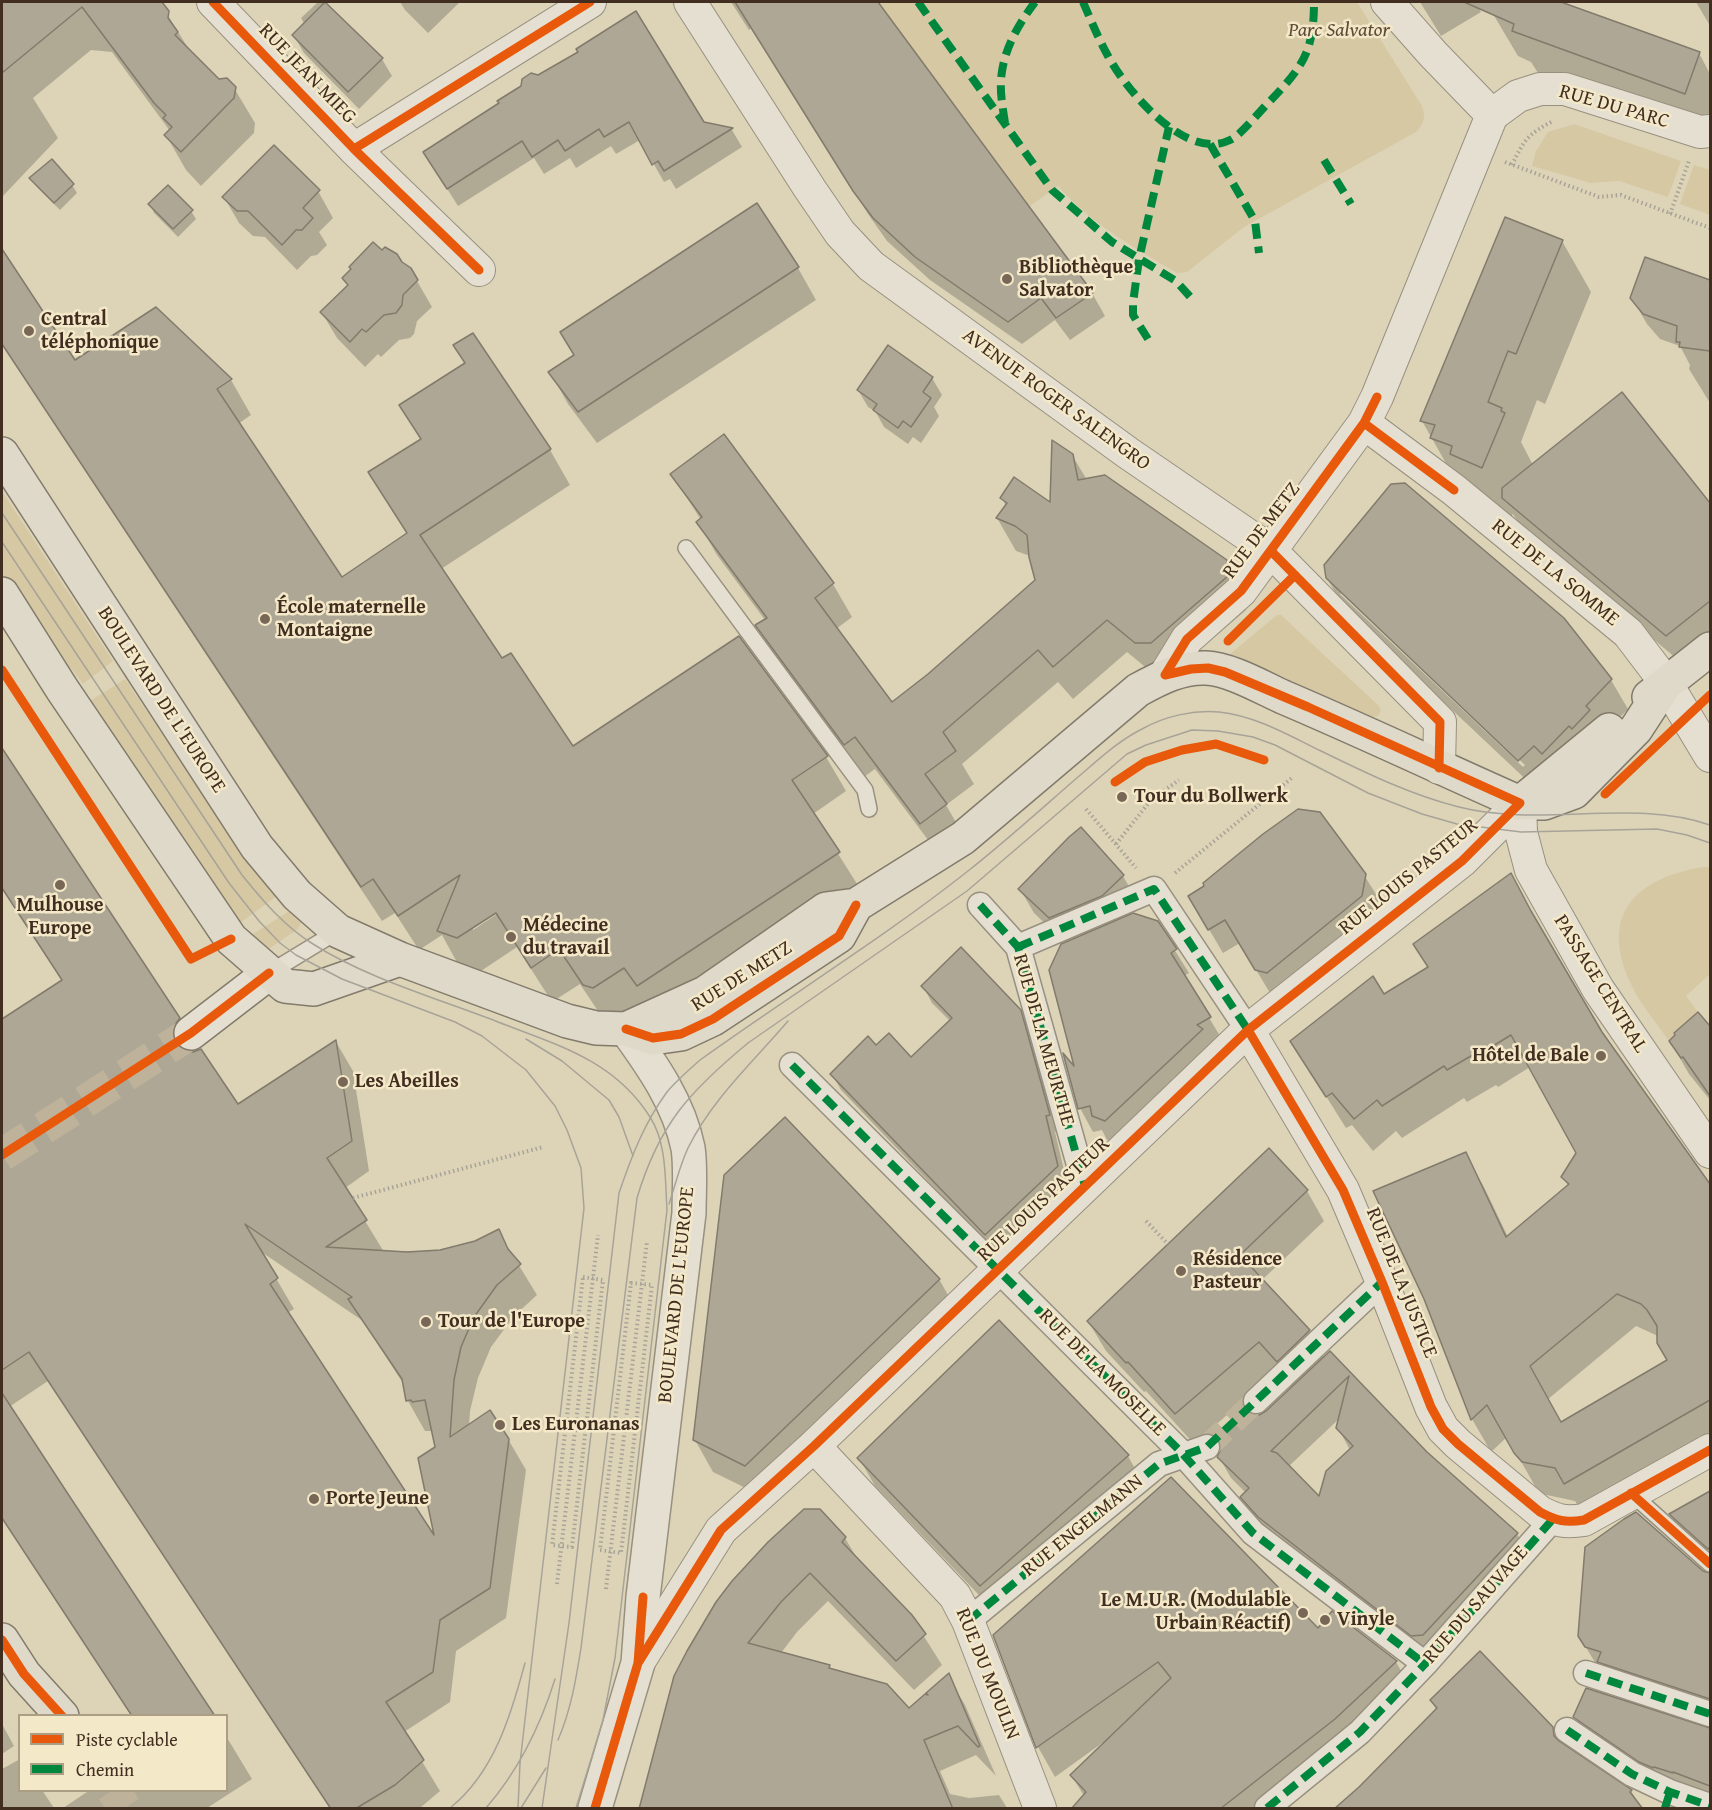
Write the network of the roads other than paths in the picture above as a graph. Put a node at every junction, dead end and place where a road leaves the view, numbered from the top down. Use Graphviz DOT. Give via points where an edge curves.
graph roads {
  1 [pos="213,2"];
  2 [pos="590,2"];
  3 [pos="690,2"];
  4 [pos="1387,2"];
  5 [pos="1518,96"];
  6 [pos="1492,116"];
  7 [pos="1705,132"];
  8 [pos="354,148"];
  9 [pos="479,270"];
  10 [pos="1364,423"];
  11 [pos="2,454"];
  12 [pos="686,548"];
  13 [pos="1270,551"];
  14 [pos="2,594"];
  15 [pos="1710,649"];
  16 [pos="1165,675"];
  17 [pos="1666,683"];
  18 [pos="1710,756"];
  19 [pos="1439,768"];
  20 [pos="1520,803"];
  21 [pos="869,809"];
  22 [pos="980,905"];
  23 [pos="338,931"];
  24 [pos="1018,948"];
  25 [pos="400,959"];
  26 [pos="270,973"];
  27 [pos="626,1029"];
  28 [pos="1248,1030"];
  29 [pos="191,1033"];
  30 [pos="792,1065"];
  31 [pos="1710,1152"];
  32 [pos="1085,1186"];
  33 [pos="998,1269"];
  34 [pos="1382,1282"];
  35 [pos="1256,1401"];
  36 [pos="814,1446"];
  37 [pos="1208,1447"];
  38 [pos="1710,1450"];
  39 [pos="1184,1455"];
  40 [pos="1631,1493"];
  41 [pos="1553,1519"];
  42 [pos="1710,1564"];
  43 [pos="968,1621"];
  44 [pos="2,1640"];
  45 [pos="638,1663"];
  46 [pos="1425,1664"];
  47 [pos="1587,1673"];
  48 [pos="60,1714"];
  49 [pos="1710,1714"];
  50 [pos="1567,1730"];
  51 [pos="1667,1800"];
  52 [pos="1710,1806"];
  53 [pos="595,1809"];
  54 [pos="1040,1809"];
  55 [pos="1267,1809"];
  1 -- 8 [label="street, RUE JEAN MIEG"];
  2 -- 8 [label="street"];
  3 -- 13 [label="street, AVENUE ROGER SALENGRO" via="840,233 871,266"];
  4 -- 6 [label="street"];
  5 -- 6 [label="street, RUE DE METZ"];
  5 -- 7 [label="street, RUE DU PARC" via="1540,89 1564,89"];
  6 -- 10 [label="street, RUE DE METZ"];
  8 -- 9 [label="street, RUE JEAN MIEG"];
  10 -- 13 [label="street, RUE DE METZ"];
  10 -- 17 [label="street, RUE DE LA SOMME" via="1454,490 1628,633"];
  11 -- 23 [label="main road, BOULEVARD DE L'EUROPE" via="256,847 297,895"];
  12 -- 21 [label="lane" via="865,790"];
  13 -- 16 [label="street, RUE DE METZ" via="1241,591 1187,639"];
  13 -- 19 [label="street, AVENUE ROGER SALENGRO" via="1440,722"];
  14 -- 26 [label="main road" via="231,939"];
  15 -- 17 [label="main road, RUE LOUIS PASTEUR"];
  16 -- 19 [label="main road" via="1208,668 1225,672"];
  16 -- 27 [label="main road, RUE DE METZ" via="1138,690 963,838 856,905 826,909 705,993"];
  17 -- 18 [label="street, RUE DE LA SOMME"];
  17 -- 20 [label="main road, RUE LOUIS PASTEUR"];
  19 -- 20 [label="main road"];
  20 -- 28 [label="street, RUE LOUIS PASTEUR" via="1462,861"];
  20 -- 31 [label="street, PASSAGE CENTRAL" via="1521,832 1531,870 1598,989"];
  22 -- 24 [label="street, RUE DE LA MEURTHE"];
  23 -- 25 [label="main road, BOULEVARD DE L'EUROPE"];
  23 -- 26 [label="lane"];
  24 -- 28 [label="street, RUE DE LA JUSTICE" via="1154,889"];
  24 -- 32 [label="street, RUE DE LA MEURTHE"];
  25 -- 26 [label="main road" via="314,989 285,986"];
  25 -- 27 [label="main road, BOULEVARD DE L'EUROPE" via="567,1021 596,1028"];
  26 -- 29 [label="street"];
  27 -- 45 [label="street, BOULEVARD DE L'EUROPE" via="667,1092 688,1148 689,1213"];
  28 -- 32 [label="street, RUE LOUIS PASTEUR"];
  28 -- 34 [label="street, RUE DE LA JUSTICE" via="1343,1190"];
  30 -- 33 [label="street, RUE DE LA MOSELLE"];
  32 -- 33 [label="street, RUE LOUIS PASTEUR"];
  33 -- 36 [label="street, RUE LOUIS PASTEUR"];
  33 -- 39 [label="street, RUE DE LA MOSELLE"];
  34 -- 35 [label="street"];
  34 -- 41 [label="street, RUE DE LA JUSTICE" via="1443,1429"];
  36 -- 43 [label="street, RUE DU MOULIN" via="955,1596"];
  36 -- 45 [label="street, RUE LOUIS PASTEUR" via="721,1530"];
  37 -- 39 [label="street, RUE ENGELMANN"];
  38 -- 40 [label="street"];
  39 -- 43 [label="street, RUE ENGELMANN" via="1159,1464"];
  39 -- 46 [label="street, RUE DE LA MOSELLE" via="1252,1533"];
  40 -- 41 [label="street" via="1584,1520 1568,1523"];
  40 -- 42 [label="lane"];
  41 -- 46 [label="street, RUE DU SAUVAGE"];
  43 -- 54 [label="street, RUE DU MOULIN"];
  44 -- 48 [label="main road" via="24,1674"];
  45 -- 53 [label="street, BOULEVARD DE L'EUROPE"];
  46 -- 55 [label="street, RUE DU SAUVAGE" via="1360,1732"];
  47 -- 49 [label="street"];
  50 -- 51 [label="street"];
  51 -- 52 [label="street"];
}
